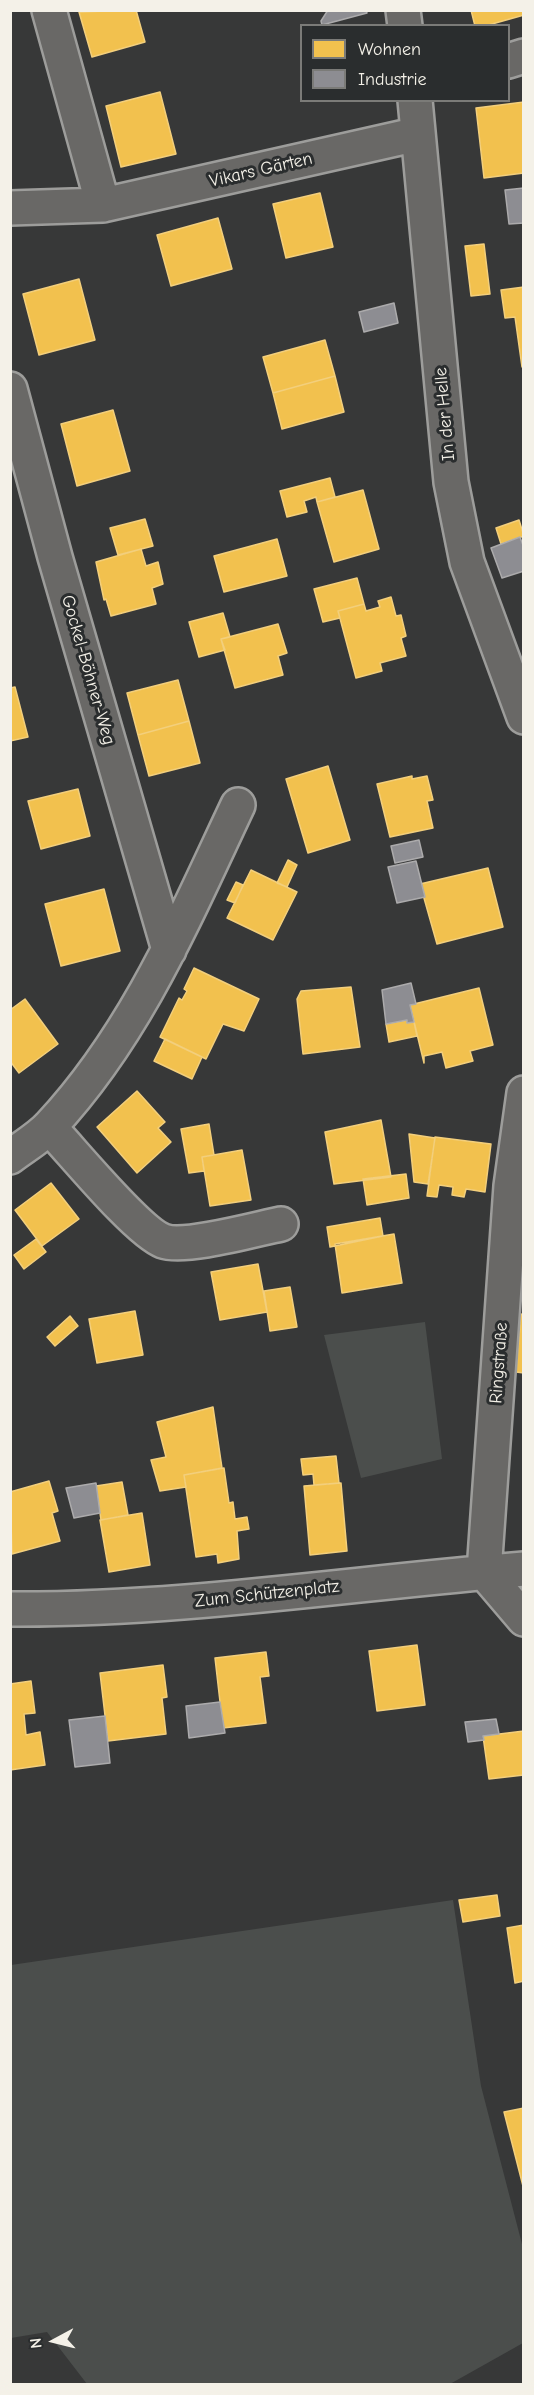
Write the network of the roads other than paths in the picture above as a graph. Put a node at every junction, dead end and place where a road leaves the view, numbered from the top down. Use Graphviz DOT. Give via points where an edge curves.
graph roads {
  1 [pos="50,10"];
  2 [pos="415,102"];
  3 [pos="418,134"];
  4 [pos="103,205"];
  5 [pos="10,208"];
  6 [pos="10,389"];
  7 [pos="524,717"];
  8 [pos="238,804"];
  9 [pos="169,950"];
  10 [pos="524,1093"];
  11 [pos="49,1127"];
  12 [pos="10,1156"];
  13 [pos="281,1224"];
  14 [pos="524,1569"];
  15 [pos="484,1572"];
  16 [pos="10,1609"];
  17 [pos="524,1619"];
  1 -- 4 [label="street"];
  2 -- 3 [label="street, In der Helle"];
  3 -- 4 [label="street, Vikars Gärten"];
  3 -- 7 [label="street, In der Helle" via="451,482 467,562"];
  4 -- 5 [label="street, Vikars Gärten"];
  6 -- 9 [label="street, Gockel-Böhner-Weg"];
  8 -- 9 [label="street"];
  9 -- 11 [label="street" via="122,1034"];
  10 -- 15 [label="street, Ringstraße" via="511,1186"];
  11 -- 12 [label="street"];
  11 -- 13 [label="street" via="142,1225 163,1241 204,1240"];
  14 -- 15 [label="street, Zum Schützenplatz"];
  15 -- 16 [label="street, Zum Schützenplatz" via="189,1602"];
  15 -- 17 [label="street"];
}
